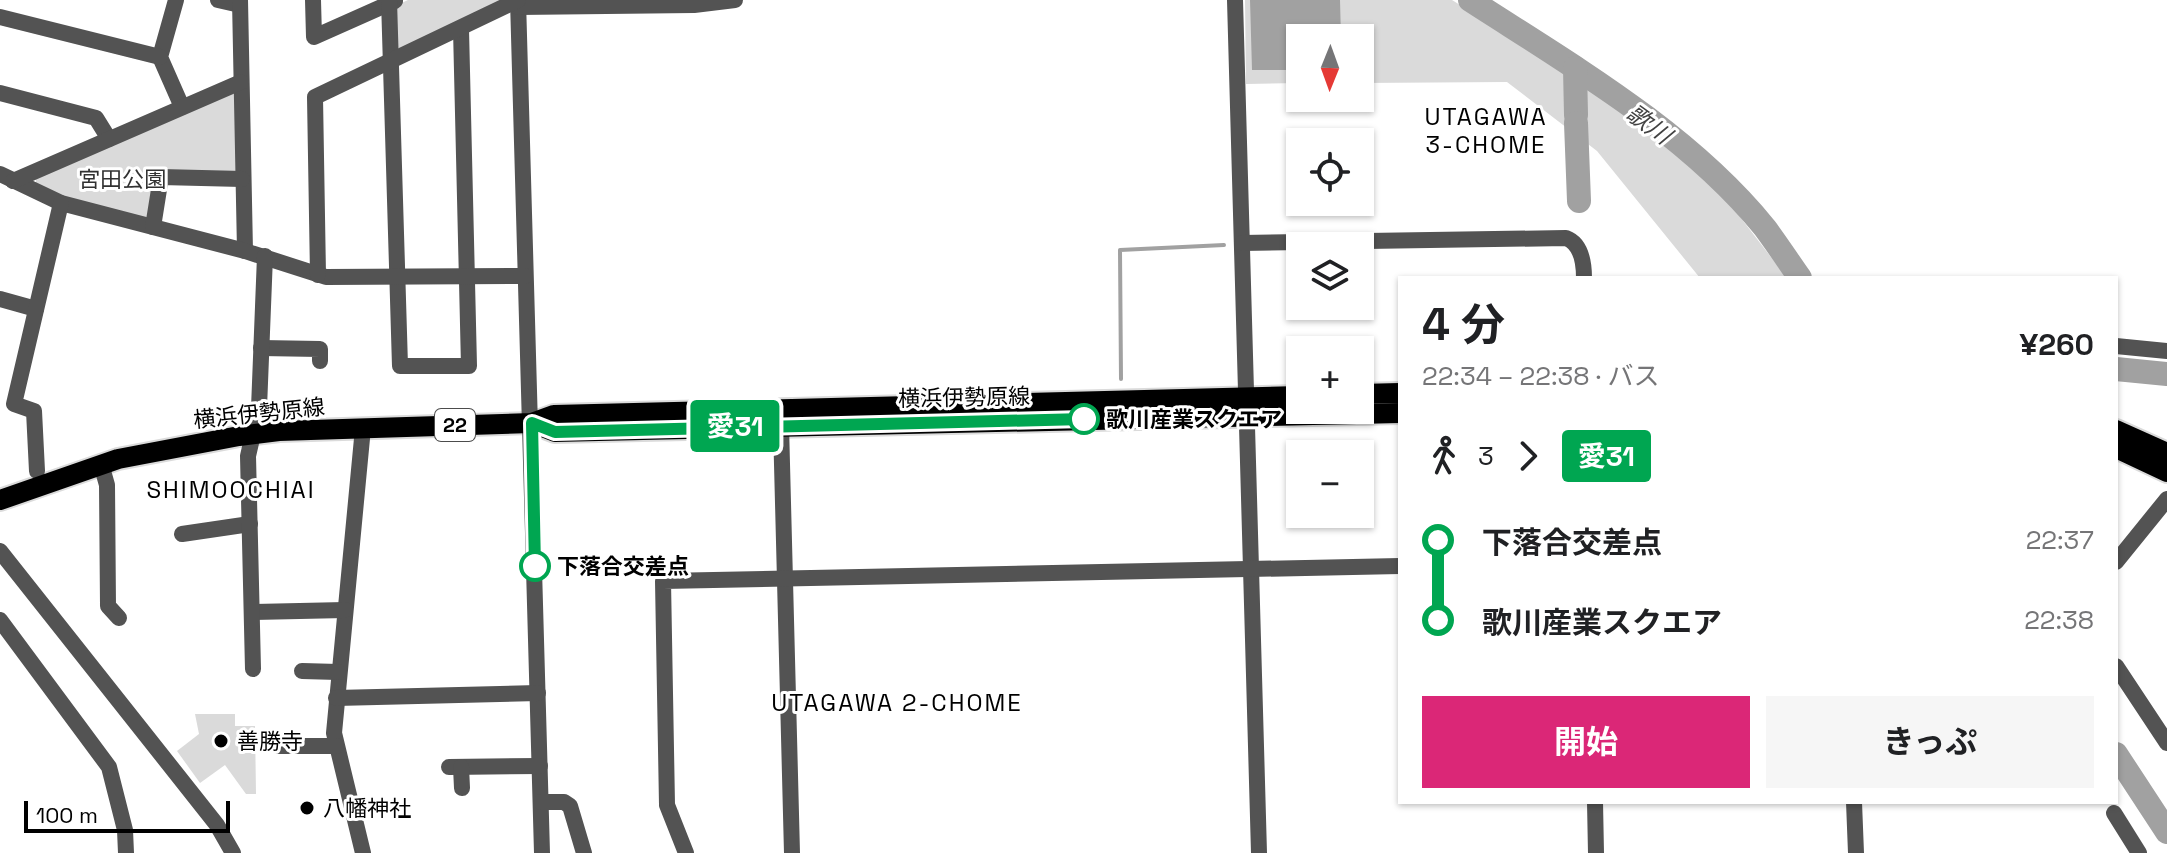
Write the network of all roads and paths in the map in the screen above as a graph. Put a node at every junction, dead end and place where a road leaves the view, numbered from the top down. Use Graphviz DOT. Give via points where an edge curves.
graph roads {
  1 [pos="176,0"];
  2 [pos="218,0"];
  3 [pos="313,0"];
  4 [pos="735,0"];
  5 [pos="1235,0"];
  6 [pos="392,1"];
  7 [pos="240,2"];
  8 [pos="518,2"];
  9 [pos="584,3"];
  10 [pos="0,17"];
  11 [pos="461,29"];
  12 [pos="160,57"];
  13 [pos="392,62"];
  14 [pos="241,82"];
  15 [pos="0,93"];
  16 [pos="182,107"];
  17 [pos="109,139"];
  18 [pos="6,178"];
  19 [pos="242,179"];
  20 [pos="61,203"];
  21 [pos="153,227"];
  22 [pos="1242,243"];
  23 [pos="245,251"];
  24 [pos="265,256"];
  25 [pos="318,275"];
  26 [pos="469,275"];
  27 [pos="396,276"];
  28 [pos="525,276"];
  29 [pos="1584,276"];
  30 [pos="0,299"];
  31 [pos="36,309"];
  32 [pos="2118,346"];
  33 [pos="261,348"];
  34 [pos="320,348"];
  35 [pos="2167,351"];
  36 [pos="1398,393"];
  37 [pos="1374,394"];
  38 [pos="1286,399"];
  39 [pos="1247,407"];
  40 [pos="1398,413"];
  41 [pos="532,423"];
  42 [pos="781,425"];
  43 [pos="363,428"];
  44 [pos="2118,431"];
  45 [pos="254,434"];
  46 [pos="2118,449"];
  47 [pos="2167,453"];
  48 [pos="101,464"];
  49 [pos="37,471"];
  50 [pos="2167,472"];
  51 [pos="2167,499"];
  52 [pos="0,500"];
  53 [pos="250,524"];
  54 [pos="182,534"];
  55 [pos="0,551"];
  56 [pos="2118,560"];
  57 [pos="1398,566"];
  58 [pos="1251,571"];
  59 [pos="785,578"];
  60 [pos="345,610"];
  61 [pos="252,612"];
  62 [pos="119,618"];
  63 [pos="0,620"];
  64 [pos="253,669"];
  65 [pos="2118,669"];
  66 [pos="302,671"];
  67 [pos="338,672"];
  68 [pos="538,693"];
  69 [pos="336,698"];
  70 [pos="2167,743"];
  71 [pos="279,746"];
  72 [pos="336,746"];
  73 [pos="540,766"];
  74 [pos="462,788"];
  75 [pos="541,802"];
  76 [pos="1595,804"];
  77 [pos="1854,804"];
  78 [pos="2114,813"];
  79 [pos="126,853"];
  80 [pos="233,853"];
  81 [pos="363,853"];
  82 [pos="542,853"];
  83 [pos="584,853"];
  84 [pos="686,853"];
  85 [pos="792,853"];
  86 [pos="1259,853"];
  87 [pos="1596,853"];
  88 [pos="1856,853"];
  89 [pos="2139,853"];
  1 -- 12 [label="street"];
  2 -- 7 [label="street"];
  3 -- 6 [label="street" via="314,37"];
  4 -- 9 [label="street" via="694,5"];
  5 -- 22 [label="street"];
  6 -- 13 [label="street"];
  7 -- 14 [label="street"];
  8 -- 9 [label="street"];
  8 -- 11 [label="street"];
  8 -- 28 [label="street"];
  10 -- 12 [label="street"];
  11 -- 13 [label="street"];
  11 -- 26 [label="street"];
  12 -- 16 [label="street"];
  13 -- 25 [label="street" via="315,97"];
  13 -- 27 [label="street"];
  14 -- 16 [label="street"];
  14 -- 19 [label="street"];
  15 -- 17 [label="street" via="96,118"];
  16 -- 17 [label="street"];
  17 -- 18 [label="street"];
  18 -- 20 [label="street"];
  19 -- 21 [label="street" via="161,177"];
  19 -- 23 [label="street"];
  20 -- 21 [label="street"];
  20 -- 31 [label="street"];
  21 -- 23 [label="street"];
  22 -- 29 [label="street" via="1566,238 1580,251"];
  22 -- 39 [label="street"];
  23 -- 24 [label="street"];
  24 -- 25 [label="street"];
  24 -- 33 [label="street"];
  25 -- 27 [label="street"];
  26 -- 27 [label="street"];
  26 -- 27 [label="street" via="469,366 400,366"];
  26 -- 28 [label="street"];
  28 -- 41 [label="street"];
  30 -- 31 [label="street"];
  31 -- 49 [label="street" via="14,404 34,411"];
  32 -- 35 [label="street"];
  33 -- 34 [label="street"];
  33 -- 45 [label="street"];
  36 -- 37 [label="main road"];
  38 -- 39 [label="main road, 横浜伊勢原線 / 22"];
  39 -- 40 [label="main road, 横浜伊勢原線 / 22"];
  39 -- 41 [label="main road, 横浜伊勢原線 / 22" via="554,415"];
  39 -- 42 [label="main road, 横浜伊勢原線 / 22"];
  39 -- 58 [label="street"];
  41 -- 42 [label="main road, 横浜伊勢原線 / 22" via="555,432"];
  41 -- 43 [label="main road, 横浜伊勢原線 / 22"];
  41 -- 68 [label="street"];
  42 -- 59 [label="street"];
  43 -- 45 [label="main road, 横浜伊勢原線 / 22"];
  43 -- 60 [label="street"];
  44 -- 47 [label="main road"];
  45 -- 48 [label="main road, 横浜伊勢原線 / 22"];
  45 -- 53 [label="street" via="248,456"];
  46 -- 50 [label="main road"];
  48 -- 52 [label="main road, 横浜伊勢原線 / 22"];
  48 -- 62 [label="street" via="107,485 113,597 108,606"];
  51 -- 56 [label="street"];
  53 -- 54 [label="street"];
  53 -- 61 [label="street"];
  55 -- 80 [label="street" via="217,825"];
  57 -- 58 [label="street"];
  58 -- 59 [label="street"];
  58 -- 86 [label="street"];
  59 -- 84 [label="street" via="663,581 667,805"];
  59 -- 85 [label="street"];
  60 -- 61 [label="street"];
  60 -- 67 [label="street"];
  61 -- 64 [label="street"];
  63 -- 79 [label="street" via="109,767"];
  65 -- 70 [label="street"];
  66 -- 67 [label="street"];
  67 -- 69 [label="street"];
  68 -- 69 [label="street"];
  68 -- 73 [label="street"];
  69 -- 72 [label="street"];
  71 -- 72 [label="street"];
  72 -- 81 [label="street"];
  73 -- 74 [label="street" via="455,767"];
  73 -- 75 [label="street"];
  75 -- 82 [label="street"];
  75 -- 83 [label="street" via="570,806"];
  76 -- 87 [label="street"];
  77 -- 88 [label="street"];
  78 -- 89 [label="street"];
}
